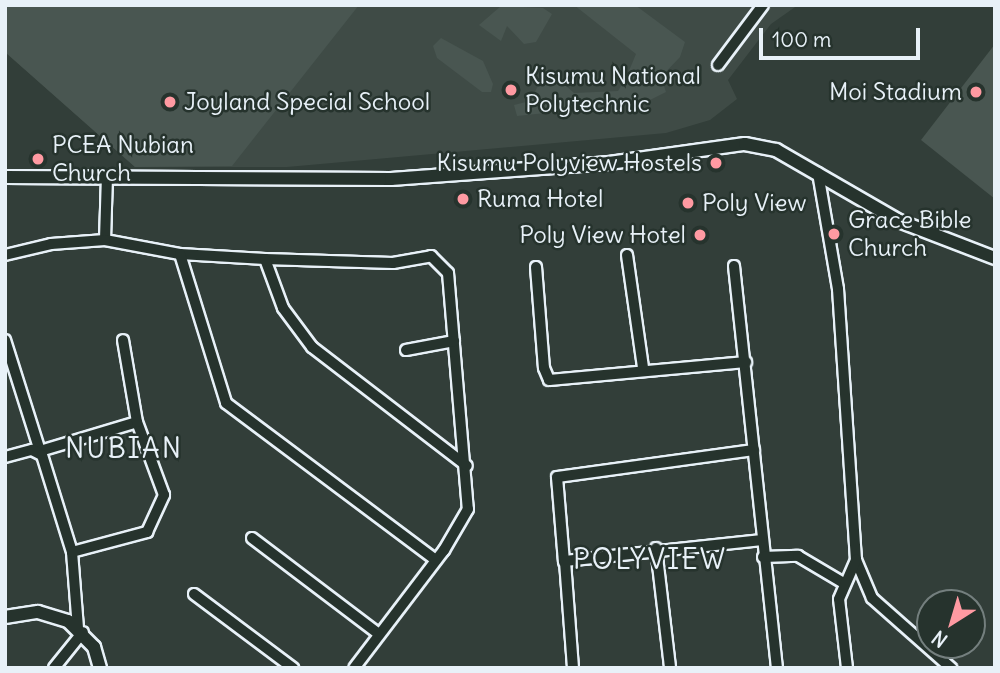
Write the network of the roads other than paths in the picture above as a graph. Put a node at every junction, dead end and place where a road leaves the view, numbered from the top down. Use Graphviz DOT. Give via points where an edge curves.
graph roads {
  1 [pos="763,5"];
  2 [pos="718,65"];
  3 [pos="818,173"];
  4 [pos="107,176"];
  5 [pos="5,177"];
  6 [pos="105,240"];
  7 [pos="180,254"];
  8 [pos="5,255"];
  9 [pos="627,255"];
  10 [pos="995,258"];
  11 [pos="265,259"];
  12 [pos="734,266"];
  13 [pos="536,267"];
  14 [pos="5,340"];
  15 [pos="123,341"];
  16 [pos="454,341"];
  17 [pos="407,350"];
  18 [pos="746,362"];
  19 [pos="643,368"];
  20 [pos="137,422"];
  21 [pos="754,450"];
  22 [pos="40,451"];
  23 [pos="5,457"];
  24 [pos="467,466"];
  25 [pos="252,538"];
  26 [pos="761,540"];
  27 [pos="656,548"];
  28 [pos="72,552"];
  29 [pos="764,557"];
  30 [pos="436,560"];
  31 [pos="856,560"];
  32 [pos="564,562"];
  33 [pos="842,582"];
  34 [pos="194,594"];
  35 [pos="5,617"];
  36 [pos="80,630"];
  37 [pos="379,634"];
  38 [pos="54,668"];
  39 [pos="100,668"];
  40 [pos="293,668"];
  41 [pos="354,668"];
  42 [pos="573,668"];
  43 [pos="670,668"];
  44 [pos="777,668"];
  45 [pos="847,668"];
  46 [pos="951,668"];
  1 -- 2 [label="street"];
  3 -- 4 [label="street" via="776,150 745,144 609,163 391,180"];
  3 -- 10 [label="street" via="899,221"];
  3 -- 31 [label="street" via="838,289"];
  4 -- 5 [label="street"];
  4 -- 6 [label="street"];
  6 -- 7 [label="street"];
  6 -- 8 [label="street" via="51,244"];
  7 -- 11 [label="street"];
  7 -- 30 [label="street" via="226,403"];
  9 -- 19 [label="street"];
  11 -- 16 [label="street" via="439,259 448,273"];
  11 -- 24 [label="street" via="283,308 312,347"];
  12 -- 18 [label="street"];
  13 -- 19 [label="street" via="544,369 549,380"];
  14 -- 22 [label="street"];
  15 -- 20 [label="street"];
  16 -- 17 [label="street"];
  16 -- 24 [label="street"];
  18 -- 19 [label="street"];
  18 -- 21 [label="street"];
  20 -- 22 [label="street"];
  20 -- 28 [label="street" via="164,495 158,518 147,532"];
  21 -- 26 [label="street"];
  21 -- 32 [label="street" via="557,477"];
  22 -- 23 [label="street"];
  22 -- 28 [label="street"];
  24 -- 30 [label="street" via="468,509"];
  25 -- 37 [label="street"];
  26 -- 27 [label="street"];
  26 -- 29 [label="street"];
  27 -- 32 [label="street"];
  27 -- 43 [label="street"];
  28 -- 36 [label="street"];
  29 -- 33 [label="street" via="799,556"];
  29 -- 44 [label="street"];
  30 -- 37 [label="street"];
  31 -- 33 [label="street"];
  31 -- 46 [label="street" via="872,598"];
  32 -- 42 [label="street"];
  33 -- 45 [label="street" via="839,608"];
  34 -- 40 [label="street"];
  35 -- 36 [label="street" via="38,612"];
  36 -- 38 [label="street"];
  36 -- 39 [label="street"];
  37 -- 41 [label="street"];
}
